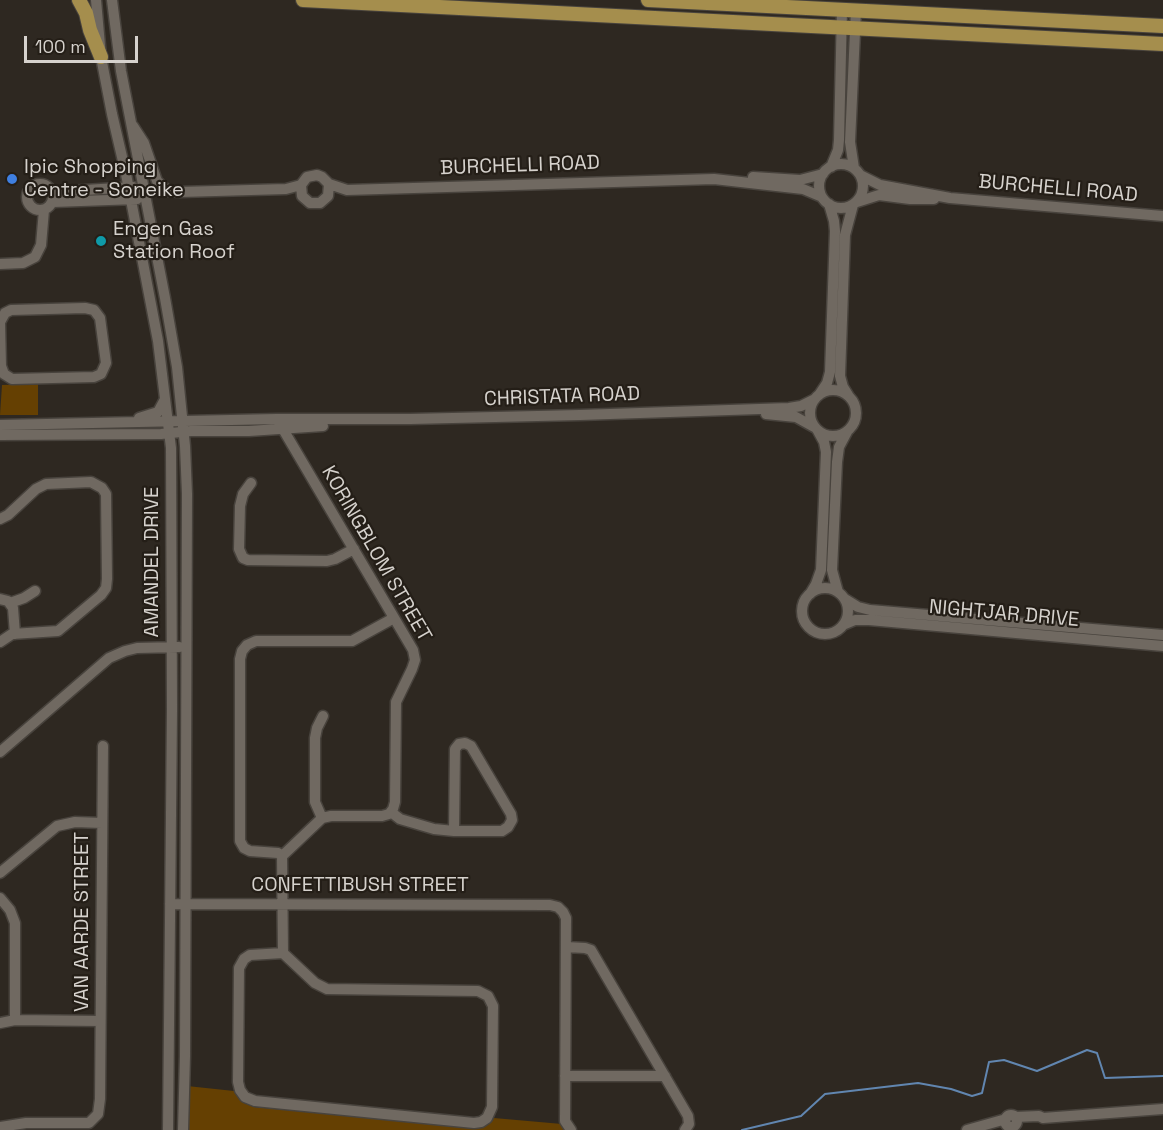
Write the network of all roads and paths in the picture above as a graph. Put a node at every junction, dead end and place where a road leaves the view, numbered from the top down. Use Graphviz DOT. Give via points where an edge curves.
graph roads {
  1 [pos="79,0"];
  2 [pos="96,0"];
  3 [pos="112,0"];
  4 [pos="303,0"];
  5 [pos="648,0"];
  6 [pos="849,9"];
  7 [pos="1163,26"];
  8 [pos="848,28"];
  9 [pos="1163,46"];
  10 [pos="101,57"];
  11 [pos="131,123"];
  12 [pos="827,171"];
  13 [pos="857,172"];
  14 [pos="714,179"];
  15 [pos="143,185"];
  16 [pos="301,185"];
  17 [pos="128,187"];
  18 [pos="328,190"];
  19 [pos="53,197"];
  20 [pos="146,198"];
  21 [pos="950,198"];
  22 [pos="130,200"];
  23 [pos="826,201"];
  24 [pos="855,204"];
  25 [pos="40,210"];
  26 [pos="1163,216"];
  27 [pos="0,264"];
  28 [pos="0,352"];
  29 [pos="848,395"];
  30 [pos="166,396"];
  31 [pos="817,397"];
  32 [pos="715,411"];
  33 [pos="106,422"];
  34 [pos="280,424"];
  35 [pos="0,425"];
  36 [pos="183,427"];
  37 [pos="169,428"];
  38 [pos="817,429"];
  39 [pos="847,432"];
  40 [pos="0,435"];
  41 [pos="251,483"];
  42 [pos="0,519"];
  43 [pos="354,549"];
  44 [pos="35,591"];
  45 [pos="810,594"];
  46 [pos="842,595"];
  47 [pos="5,601"];
  48 [pos="394,618"];
  49 [pos="843,626"];
  50 [pos="15,634"];
  51 [pos="1163,635"];
  52 [pos="0,642"];
  53 [pos="1163,646"];
  54 [pos="171,647"];
  55 [pos="186,647"];
  56 [pos="323,716"];
  57 [pos="103,746"];
  58 [pos="0,753"];
  59 [pos="391,812"];
  60 [pos="322,818"];
  61 [pos="102,823"];
  62 [pos="453,831"];
  63 [pos="282,855"];
  64 [pos="0,873"];
  65 [pos="0,898"];
  66 [pos="282,903"];
  67 [pos="170,904"];
  68 [pos="185,904"];
  69 [pos="566,947"];
  70 [pos="282,953"];
  71 [pos="15,1020"];
  72 [pos="100,1021"];
  73 [pos="0,1023"];
  74 [pos="664,1076"];
  75 [pos="565,1077"];
  76 [pos="1163,1109"];
  77 [pos="1012,1124"];
  78 [pos="0,1127"];
  79 [pos="972,1129"];
  80 [pos="168,1130"];
  81 [pos="183,1130"];
  82 [pos="571,1130"];
  83 [pos="685,1130"];
  1 -- 10 [label="main road"];
  2 -- 10 [label="street, AMANDEL DRIVE"];
  3 -- 11 [label="street, AMANDEL DRIVE"];
  4 -- 8 [label="main road"];
  5 -- 6 [label="main road"];
  6 -- 7 [label="main road"];
  6 -- 8 [label="street"];
  8 -- 9 [label="main road"];
  8 -- 12 [label="street" via="838,150"];
  8 -- 13 [label="street" via="850,142"];
  10 -- 17 [label="street, AMANDEL DRIVE"];
  11 -- 15 [label="street, AMANDEL DRIVE"];
  11 -- 16 [label="street" via="144,143 157,181 168,190 286,189"];
  12 -- 13 [label="street" via="845,165"];
  12 -- 14 [label="street, BURCHELLI ROAD" via="800,180 727,176"];
  12 -- 23 [label="street" via="819,188"];
  13 -- 21 [label="street, BURCHELLI ROAD" via="880,185"];
  13 -- 24 [label="street" via="863,189"];
  14 -- 18 [label="street, BURCHELLI ROAD"];
  14 -- 23 [label="street, BURCHELLI ROAD" via="803,189"];
  15 -- 17 [label="street"];
  15 -- 20 [label="street, AMANDEL DRIVE"];
  16 -- 18 [label="street, BURCHELLI ROAD" via="312,175 322,177"];
  16 -- 18 [label="street, BURCHELLI ROAD" via="302,196 310,202 320,203"];
  17 -- 19 [label="street"];
  17 -- 22 [label="street, AMANDEL DRIVE"];
  19 -- 22 [label="street"];
  19 -- 25 [label="street"];
  19 -- 25 [label="street" via="50,188 42,184 30,188 27,200"];
  20 -- 22 [label="street"];
  20 -- 36 [label="street, AMANDEL DRIVE" via="175,356"];
  21 -- 24 [label="street, BURCHELLI ROAD" via="879,195"];
  21 -- 26 [label="street, BURCHELLI ROAD"];
  22 -- 30 [label="street, AMANDEL DRIVE"];
  23 -- 24 [label="street" via="843,208"];
  23 -- 31 [label="street" via="835,231 830,372"];
  24 -- 29 [label="street" via="846,235 840,376"];
  25 -- 27 [label="street" via="41,245 35,257 23,263"];
  28 -- 28 [label="street" via="0,320 8,311 90,309 100,318 106,366 94,377 12,379 3,372"];
  29 -- 31 [label="street" via="833,390"];
  29 -- 39 [label="street" via="856,413"];
  30 -- 33 [label="street" via="155,414"];
  30 -- 37 [label="street, AMANDEL DRIVE"];
  31 -- 32 [label="street, CHRISTATA ROAD" via="795,407"];
  31 -- 38 [label="street" via="810,413"];
  32 -- 34 [label="street, CHRISTATA ROAD"];
  32 -- 38 [label="street, CHRISTATA ROAD" via="792,416"];
  33 -- 35 [label="street"];
  33 -- 37 [label="street"];
  34 -- 36 [label="street"];
  34 -- 43 [label="street, KORINGBLOM STREET"];
  36 -- 37 [label="street"];
  36 -- 55 [label="street, AMANDEL DRIVE" via="187,494"];
  37 -- 40 [label="street"];
  37 -- 54 [label="street, AMANDEL DRIVE"];
  38 -- 39 [label="street" via="833,436"];
  38 -- 45 [label="street" via="826,452 821,570"];
  39 -- 46 [label="street" via="837,462 832,570"];
  41 -- 43 [label="street" via="240,506 239,549 243,558 327,561"];
  42 -- 50 [label="street" via="45,484 91,482 106,494 104,591 61,629"];
  43 -- 48 [label="street, KORINGBLOM STREET"];
  44 -- 47 [label="street" via="24,598"];
  45 -- 46 [label="street" via="829,588"];
  45 -- 49 [label="street" via="802,609 807,626 828,634"];
  46 -- 49 [label="street" via="848,614"];
  46 -- 51 [label="street, NIGHTJAR DRIVE" via="858,607 870,610"];
  47 -- 50 [label="street" via="14,611"];
  48 -- 59 [label="street, KORINGBLOM STREET" via="415,660 396,702 395,802"];
  48 -- 63 [label="street" via="352,641 256,641 242,651 240,841 250,851"];
  49 -- 53 [label="street, NIGHTJAR DRIVE" via="855,620 869,620"];
  50 -- 52 [label="street"];
  54 -- 55 [label="street"];
  54 -- 58 [label="street" via="131,649 109,658"];
  54 -- 67 [label="street, AMANDEL DRIVE"];
  55 -- 68 [label="street, AMANDEL DRIVE"];
  56 -- 60 [label="street" via="315,735 315,802"];
  57 -- 61 [label="street, VAN AARDE STREET"];
  59 -- 60 [label="street" via="382,816"];
  59 -- 62 [label="street" via="434,830"];
  60 -- 63 [label="street"];
  61 -- 64 [label="street" via="57,826"];
  61 -- 72 [label="street, VAN AARDE STREET"];
  62 -- 62 [label="street" via="455,749 465,743 471,746 512,820 502,831"];
  63 -- 66 [label="street"];
  65 -- 71 [label="street" via="15,923"];
  66 -- 68 [label="street, CONFETTIBUSH STREET"];
  66 -- 69 [label="street, CONFETTIBUSH STREET" via="550,905 565,915"];
  66 -- 70 [label="street"];
  67 -- 68 [label="street, CONFETTIBUSH STREET"];
  67 -- 80 [label="street, AMANDEL DRIVE"];
  68 -- 81 [label="street, AMANDEL DRIVE"];
  69 -- 74 [label="street" via="591,951"];
  69 -- 75 [label="street"];
  70 -- 70 [label="street" via="247,956 238,968 238,1082 248,1099 478,1123 487,1118 492,1107 493,1006 488,996 478,991 327,989"];
  71 -- 72 [label="street"];
  71 -- 73 [label="street"];
  72 -- 78 [label="street, VAN AARDE STREET" via="100,1099 98,1114 89,1124 26,1123"];
  74 -- 75 [label="street"];
  74 -- 83 [label="street" via="688,1116"];
  75 -- 82 [label="street" via="565,1121"];
  76 -- 77 [label="street" via="1039,1116"];
  77 -- 79 [label="street"];
}
